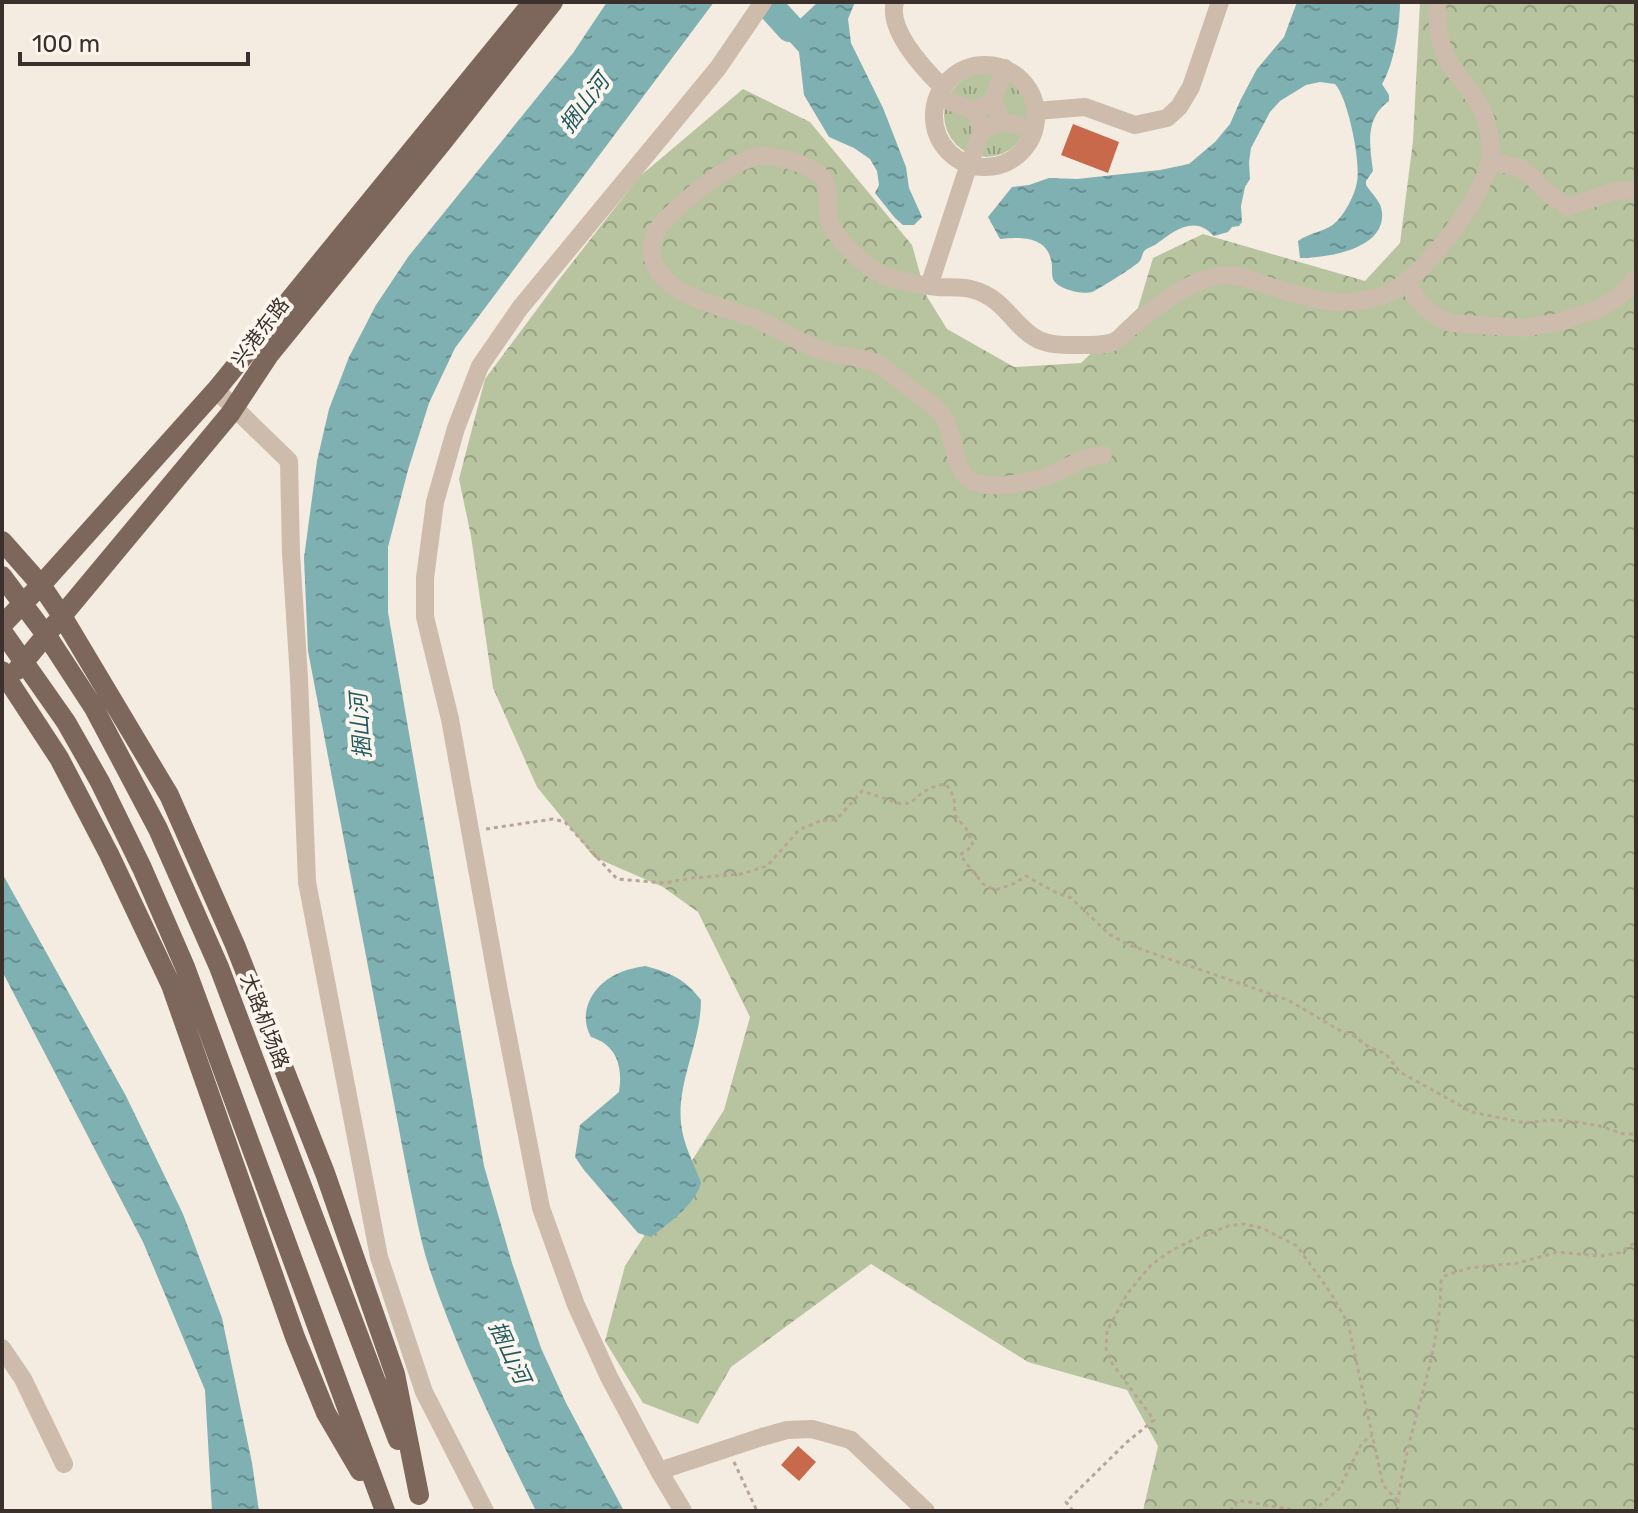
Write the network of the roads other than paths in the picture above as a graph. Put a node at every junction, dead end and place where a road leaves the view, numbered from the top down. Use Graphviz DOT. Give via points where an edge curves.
graph roads {
  1 [pos="533,2"];
  2 [pos="553,2"];
  3 [pos="763,2"];
  4 [pos="895,2"];
  5 [pos="1220,2"];
  6 [pos="1437,2"];
  7 [pos="1005,68"];
  8 [pos="940,92"];
  9 [pos="987,116"];
  10 [pos="1035,121"];
  11 [pos="1490,160"];
  12 [pos="969,164"];
  13 [pos="1636,190"];
  14 [pos="1636,278"];
  15 [pos="1407,281"];
  16 [pos="929,286"];
  17 [pos="216,390"];
  18 [pos="235,407"];
  19 [pos="1103,455"];
  20 [pos="2,541"];
  21 [pos="2,576"];
  22 [pos="41,585"];
  23 [pos="62,616"];
  24 [pos="2,628"];
  25 [pos="4,680"];
  26 [pos="2,1348"];
  27 [pos="64,1464"];
  28 [pos="659,1471"];
  29 [pos="422,1503"];
  30 [pos="384,1511"];
  31 [pos="485,1511"];
  32 [pos="683,1511"];
  33 [pos="926,1511"];
  1 -- 17 [label="main road, 兴港东路"];
  2 -- 18 [label="main road, 兴港东路" via="269,355"];
  3 -- 28 [label="street" via="718,68 520,308 480,366 435,502 425,578 425,617 450,719 541,1208 602,1363"];
  4 -- 8 [label="street" via="900,35"];
  5 -- 10 [label="street" via="1191,87 1167,118 1135,125 1094,109 1070,107"];
  6 -- 11 [label="street" via="1445,55 1485,115"];
  7 -- 8 [label="street" via="966,68"];
  7 -- 9 [label="street"];
  7 -- 10 [label="street" via="1028,86"];
  8 -- 9 [label="street"];
  8 -- 12 [label="street" via="935,107 940,139 950,153"];
  9 -- 10 [label="street"];
  9 -- 12 [label="street"];
  10 -- 12 [label="street" via="1025,149 1012,160 996,166"];
  11 -- 13 [label="street" via="1520,168 1567,207 1615,191"];
  11 -- 15 [label="street" via="1468,210"];
  12 -- 16 [label="street"];
  14 -- 15 [label="street" via="1599,309 1524,328 1451,323 1424,307"];
  15 -- 16 [label="street" via="1385,295 1337,302 1240,276 1212,276 1194,282 1114,343 1091,345 1043,341 988,296"];
  16 -- 19 [label="street" via="884,276 856,256 828,219 827,185 819,175 794,161 767,155 704,186 653,237 656,269 680,292 827,353 867,359 917,392 943,416 967,479 978,484 1021,483"];
  17 -- 18 [label="street"];
  17 -- 22 [label="main road, 兴港东路"];
  18 -- 23 [label="main road, 兴港东路"];
  18 -- 31 [label="street" via="289,461 307,882 379,1257 424,1392"];
  20 -- 22 [label="main road"];
  21 -- 29 [label="main road, 大路机场路" via="101,720 158,829 219,967"];
  22 -- 23 [label="main road"];
  22 -- 24 [label="main road, 兴港东路"];
  23 -- 25 [label="main road, 兴港东路"];
  23 -- 29 [label="main road" via="169,795 235,945 325,1173 395,1374"];
  24 -- 30 [label="main road" via="100,782 185,967"];
  25 -- 30 [label="main road" via="59,758 171,985 300,1349 326,1413"];
  26 -- 27 [label="street"];
  28 -- 32 [label="street"];
  28 -- 33 [label="street" via="774,1433 812,1429 851,1440"];
}
